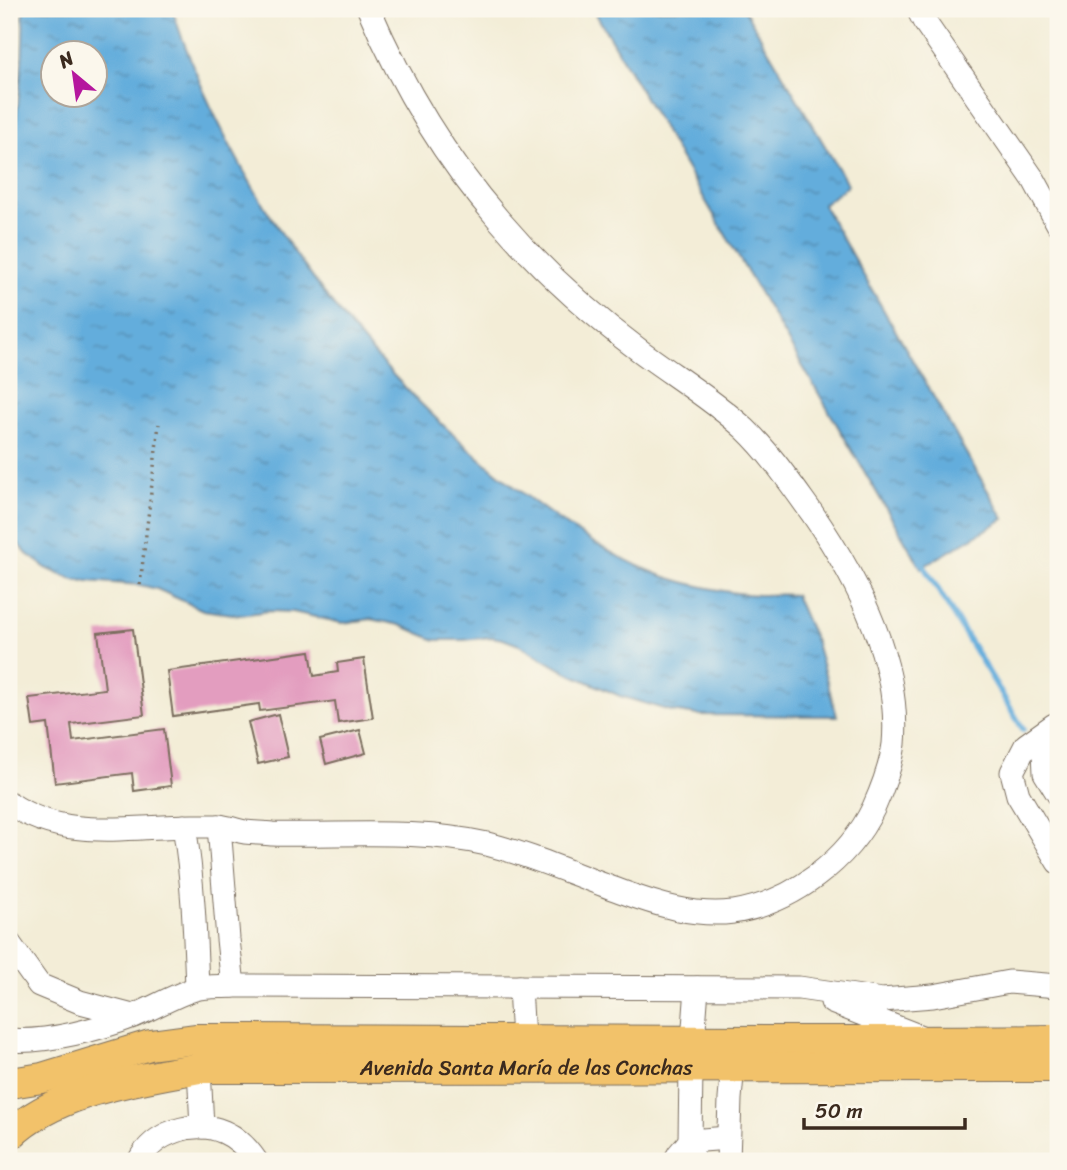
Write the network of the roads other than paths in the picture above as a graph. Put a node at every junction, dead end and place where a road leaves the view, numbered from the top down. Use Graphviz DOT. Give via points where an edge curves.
graph roads {
  1 [pos="369,9"];
  2 [pos="918,9"];
  3 [pos="1050,191"];
  4 [pos="1058,224"];
  5 [pos="1056,723"];
  6 [pos="1058,794"];
  7 [pos="9,803"];
  8 [pos="184,826"];
  9 [pos="219,826"];
  10 [pos="1058,862"];
  11 [pos="9,943"];
  12 [pos="233,986"];
  13 [pos="1058,986"];
  14 [pos="520,987"];
  15 [pos="197,988"];
  16 [pos="697,988"];
  17 [pos="799,988"];
  18 [pos="133,1016"];
  19 [pos="523,1039"];
  20 [pos="9,1040"];
  21 [pos="1058,1040"];
  22 [pos="930,1041"];
  23 [pos="692,1054"];
  24 [pos="734,1054"];
  25 [pos="1058,1067"];
  26 [pos="199,1068"];
  27 [pos="9,1081"];
  28 [pos="202,1127"];
  29 [pos="9,1136"];
  30 [pos="728,1138"];
  31 [pos="691,1151"];
  32 [pos="139,1161"];
  33 [pos="256,1161"];
  34 [pos="675,1161"];
  35 [pos="728,1161"];
  1 -- 9 [label="street" via="435,133 499,221 585,307 746,431 791,482 844,562 877,636 892,692 894,744 869,817 835,861 783,895 734,911 685,910 652,902 519,853 436,836 272,834"];
  2 -- 3 [label="street" via="1034,180"];
  3 -- 4 [label="street"];
  5 -- 6 [label="street" via="1044,752 1045,773"];
  5 -- 10 [label="street" via="1026,745 1012,772 1018,795"];
  7 -- 8 [label="street" via="49,823 83,828"];
  8 -- 9 [label="street"];
  8 -- 15 [label="street"];
  9 -- 12 [label="street"];
  11 -- 18 [label="street" via="39,985"];
  12 -- 14 [label="street"];
  12 -- 15 [label="street"];
  13 -- 17 [label="street" via="1009,982 882,1000"];
  14 -- 16 [label="street"];
  14 -- 19 [label="street"];
  15 -- 18 [label="street"];
  16 -- 17 [label="street"];
  16 -- 23 [label="street"];
  17 -- 22 [label="street"];
  18 -- 20 [label="street" via="58,1036"];
  19 -- 23 [label="main road, Avenida Santa María de las Conchas"];
  19 -- 27 [label="main road, Avenida Santa María de las Conchas" via="195,1039 150,1045 41,1078"];
  21 -- 22 [label="main road, Avenida Santa María de las Conchas"];
  22 -- 24 [label="main road, Avenida Santa María de las Conchas"];
  23 -- 24 [label="main road, Avenida Santa María de las Conchas"];
  23 -- 26 [label="main road, Avenida Santa María de las Conchas"];
  23 -- 31 [label="street"];
  24 -- 25 [label="main road, Avenida Santa María de las Conchas"];
  24 -- 30 [label="street"];
  26 -- 28 [label="street"];
  26 -- 29 [label="main road, Avenida Santa María de las Conchas" via="120,1083 60,1102 22,1123"];
  28 -- 32 [label="street" via="180,1129 159,1138"];
  28 -- 33 [label="street" via="242,1143"];
  30 -- 31 [label="street"];
  30 -- 35 [label="street"];
  31 -- 34 [label="street" via="679,1154"];
}
